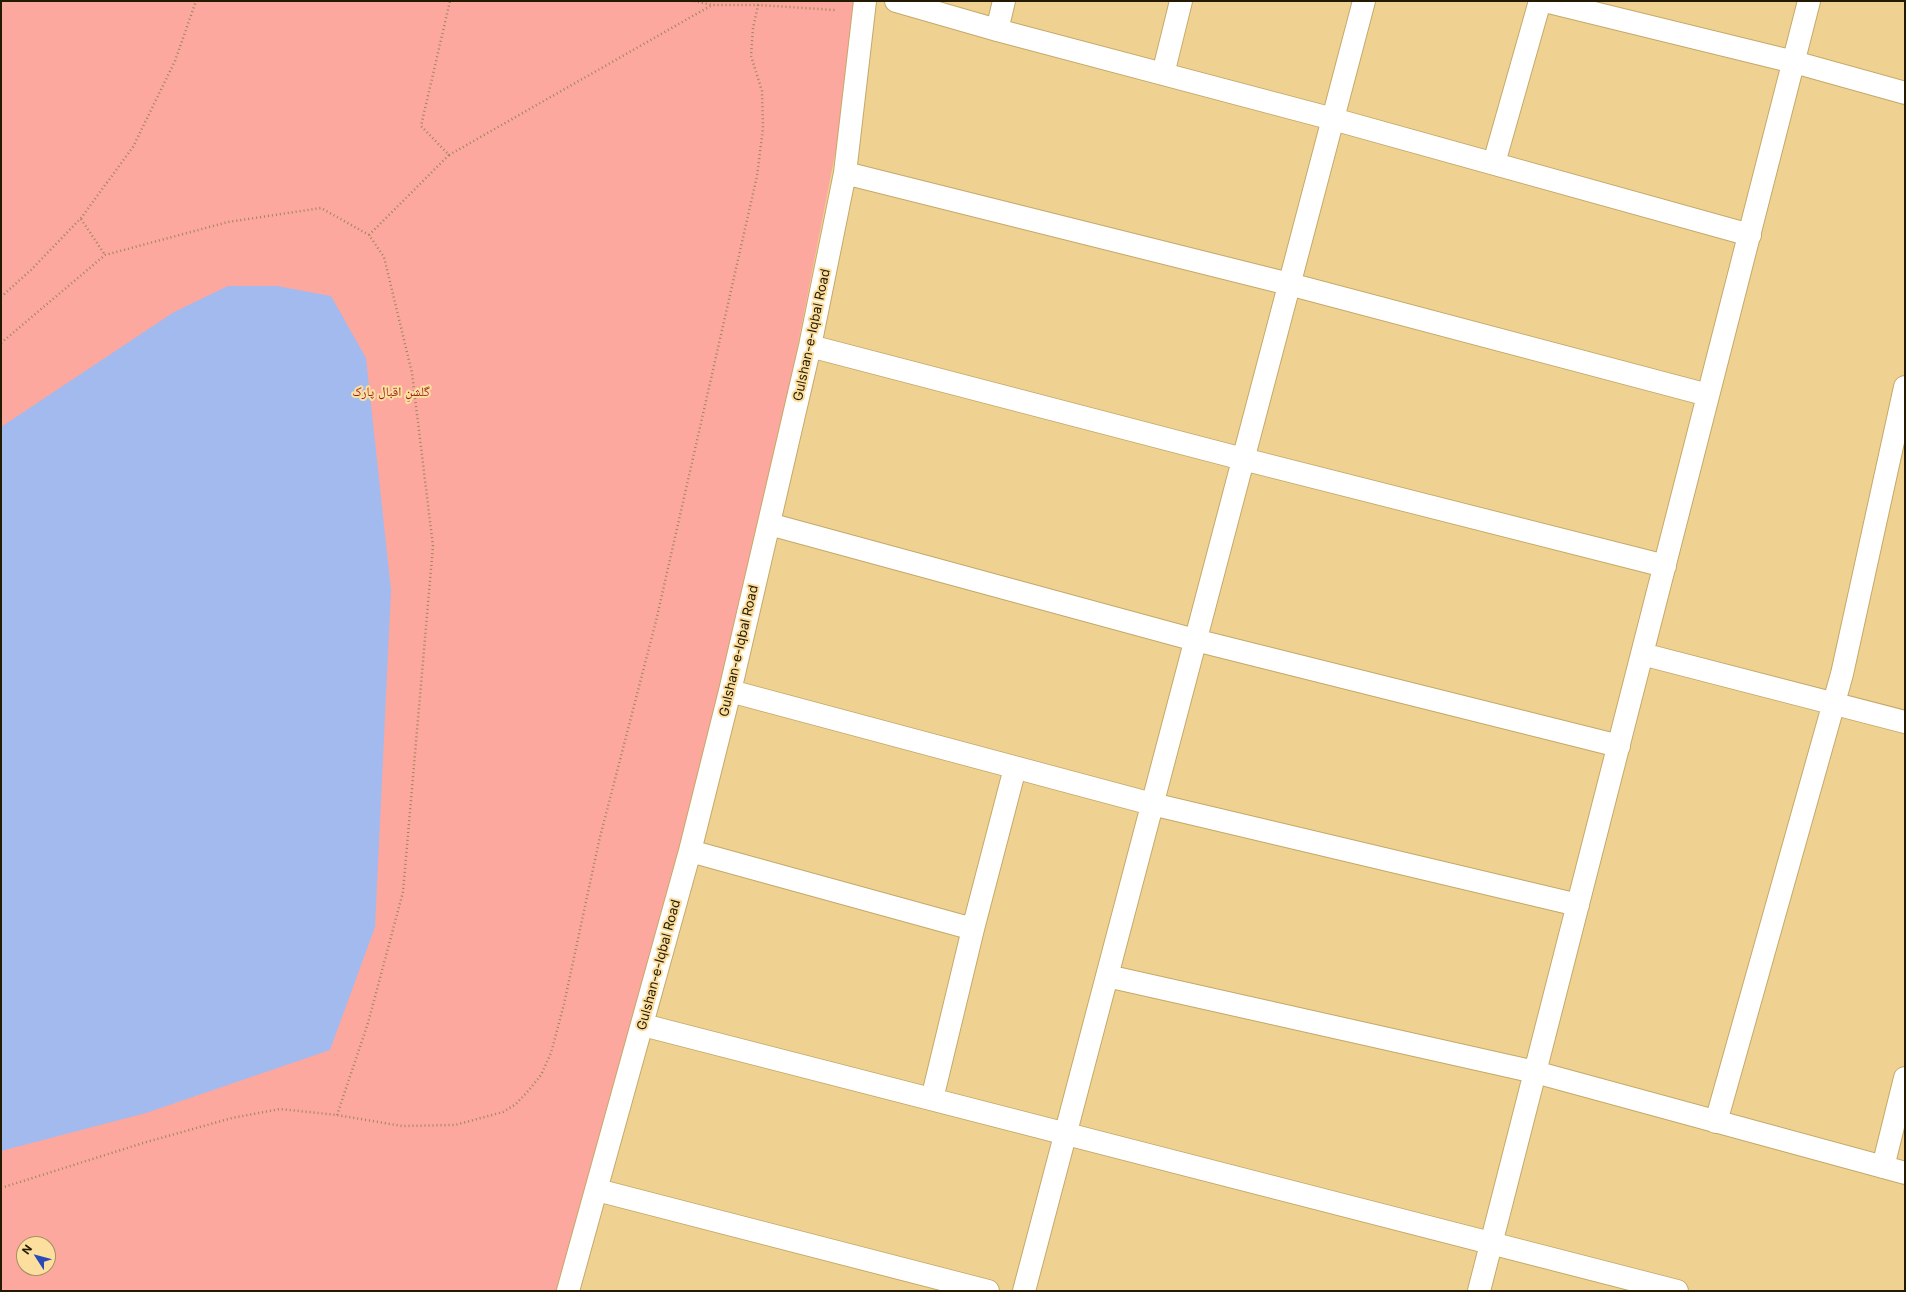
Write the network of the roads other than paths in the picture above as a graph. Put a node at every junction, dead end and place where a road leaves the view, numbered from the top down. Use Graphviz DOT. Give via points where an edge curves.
graph roads {
  1 [pos="896,1"];
  2 [pos="1004,1"];
  3 [pos="1181,1"];
  4 [pos="1364,1"];
  5 [pos="1540,1"];
  6 [pos="1545,1"];
  7 [pos="1810,1"];
  8 [pos="864,6"];
  9 [pos="997,30"];
  10 [pos="1794,62"];
  11 [pos="1162,74"];
  12 [pos="1905,93"];
  13 [pos="1333,119"];
  14 [pos="1494,163"];
  15 [pos="845,173"];
  16 [pos="1750,235"];
  17 [pos="1289,284"];
  18 [pos="810,346"];
  19 [pos="1904,393"];
  20 [pos="1708,395"];
  21 [pos="1243,459"];
  22 [pos="769,524"];
  23 [pos="1665,566"];
  24 [pos="1196,640"];
  25 [pos="1642,654"];
  26 [pos="730,691"];
  27 [pos="1832,703"];
  28 [pos="1905,722"];
  29 [pos="1619,746"];
  30 [pos="1014,768"];
  31 [pos="1152,804"];
  32 [pos="690,852"];
  33 [pos="1578,905"];
  34 [pos="973,929"];
  35 [pos="1107,976"];
  36 [pos="643,1025"];
  37 [pos="1535,1072"];
  38 [pos="1905,1078"];
  39 [pos="932,1099"];
  40 [pos="1716,1122"];
  41 [pos="1065,1133"];
  42 [pos="1883,1167"];
  43 [pos="1905,1173"];
  44 [pos="597,1190"];
  45 [pos="1491,1243"];
  46 [pos="568,1291"];
  47 [pos="988,1291"];
  48 [pos="1024,1291"];
  49 [pos="1479,1291"];
  50 [pos="1677,1291"];
  1 -- 9 [label="street"];
  2 -- 9 [label="street"];
  3 -- 11 [label="street"];
  4 -- 13 [label="street"];
  5 -- 14 [label="street"];
  6 -- 10 [label="street"];
  7 -- 10 [label="street"];
  8 -- 15 [label="street, Gulshan-e-Iqbal Road"];
  9 -- 11 [label="street"];
  10 -- 12 [label="street"];
  10 -- 16 [label="street"];
  11 -- 13 [label="street"];
  13 -- 14 [label="street"];
  13 -- 17 [label="street"];
  14 -- 16 [label="street"];
  15 -- 17 [label="street"];
  15 -- 18 [label="street, Gulshan-e-Iqbal Road"];
  16 -- 20 [label="street"];
  17 -- 20 [label="street"];
  17 -- 21 [label="street"];
  18 -- 21 [label="street"];
  18 -- 22 [label="street, Gulshan-e-Iqbal Road"];
  19 -- 27 [label="street" via="1842,674"];
  20 -- 23 [label="street"];
  21 -- 23 [label="street"];
  21 -- 24 [label="street"];
  22 -- 24 [label="street"];
  22 -- 26 [label="street, Gulshan-e-Iqbal Road"];
  23 -- 25 [label="street"];
  24 -- 29 [label="street"];
  24 -- 31 [label="street"];
  25 -- 27 [label="street"];
  25 -- 29 [label="street"];
  26 -- 30 [label="street"];
  26 -- 32 [label="street, Gulshan-e-Iqbal Road"];
  27 -- 28 [label="street"];
  27 -- 40 [label="street"];
  29 -- 33 [label="street"];
  30 -- 31 [label="street"];
  30 -- 34 [label="street"];
  31 -- 33 [label="street"];
  31 -- 35 [label="street"];
  32 -- 34 [label="street"];
  32 -- 36 [label="street, Gulshan-e-Iqbal Road"];
  33 -- 37 [label="street"];
  34 -- 39 [label="street"];
  35 -- 37 [label="street"];
  35 -- 41 [label="street"];
  36 -- 39 [label="street"];
  36 -- 44 [label="street, Gulshan-e-Iqbal Road"];
  37 -- 40 [label="street"];
  37 -- 45 [label="street"];
  38 -- 42 [label="street"];
  39 -- 41 [label="street"];
  40 -- 42 [label="street"];
  41 -- 45 [label="street"];
  41 -- 48 [label="street"];
  42 -- 43 [label="street"];
  44 -- 46 [label="street, Gulshan-e-Iqbal Road"];
  44 -- 47 [label="street"];
  45 -- 49 [label="street"];
  45 -- 50 [label="street"];
}
